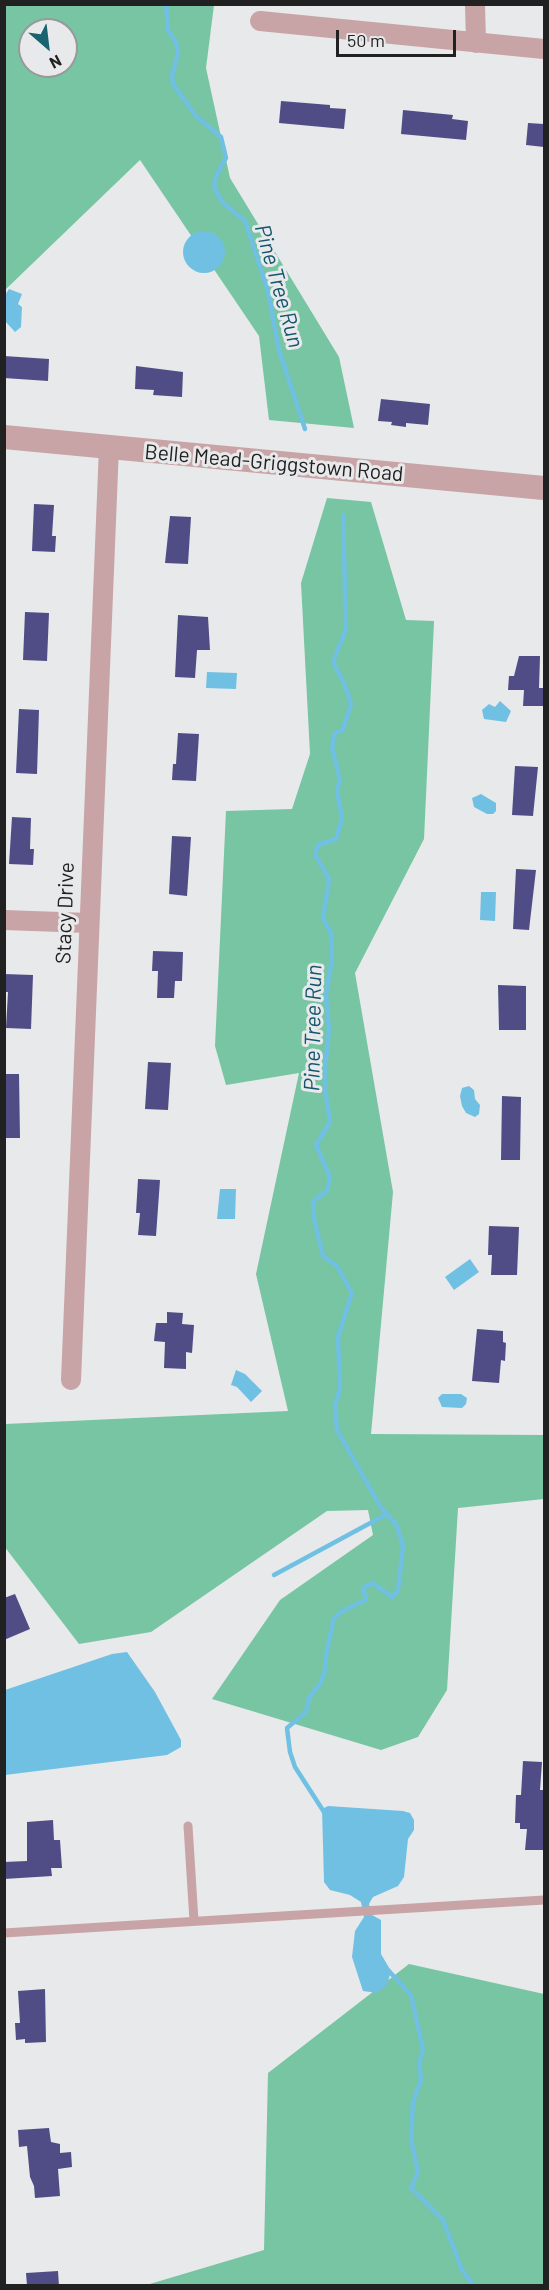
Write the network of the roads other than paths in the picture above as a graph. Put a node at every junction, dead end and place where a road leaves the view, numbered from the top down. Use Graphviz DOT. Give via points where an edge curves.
graph roads {
  1 [pos="475,4"];
  2 [pos="260,21"];
  3 [pos="476,43"];
  4 [pos="544,50"];
  5 [pos="4,437"];
  6 [pos="109,447"];
  7 [pos="544,488"];
  8 [pos="4,920"];
  9 [pos="88,923"];
  10 [pos="70,1380"];
  11 [pos="188,1826"];
  12 [pos="544,1900"];
  13 [pos="194,1921"];
  14 [pos="4,1933"];
  1 -- 3 [label="street"];
  2 -- 3 [label="street"];
  3 -- 4 [label="street"];
  5 -- 6 [label="street, Belle Mead-Griggstown Road"];
  6 -- 7 [label="street, Belle Mead-Griggstown Road"];
  6 -- 9 [label="street, Stacy Drive"];
  8 -- 9 [label="street"];
  9 -- 10 [label="street, Stacy Drive"];
  11 -- 13 [label="lane"];
  12 -- 13 [label="lane"];
  13 -- 14 [label="lane"];
}
